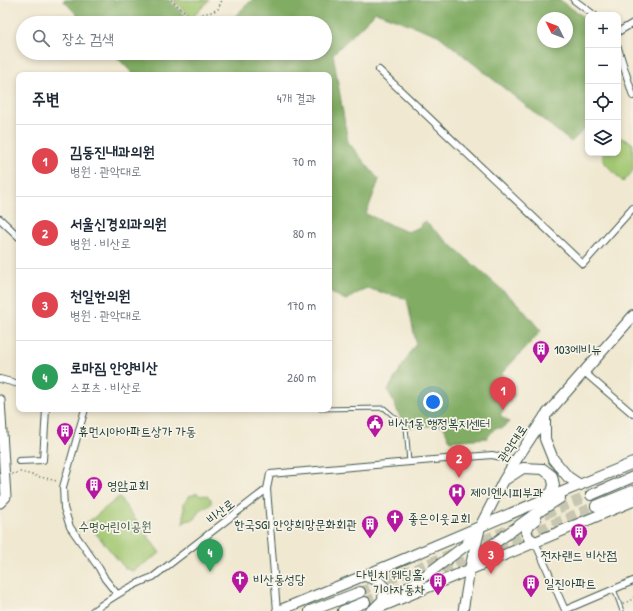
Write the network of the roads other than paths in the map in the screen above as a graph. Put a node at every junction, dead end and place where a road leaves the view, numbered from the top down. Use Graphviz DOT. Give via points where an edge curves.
graph roads {
  1 [pos="574,0"];
  2 [pos="590,12"];
  3 [pos="633,23"];
  4 [pos="621,30"];
  5 [pos="621,58"];
  6 [pos="379,70"];
  7 [pos="633,96"];
  8 [pos="633,208"];
  9 [pos="0,219"];
  10 [pos="16,234"];
  11 [pos="633,316"];
  12 [pos="584,372"];
  13 [pos="0,379"];
  14 [pos="16,383"];
  15 [pos="0,400"];
  16 [pos="332,409"];
  17 [pos="46,412"];
  18 [pos="83,412"];
  19 [pos="633,414"];
  20 [pos="545,416"];
  21 [pos="516,460"];
  22 [pos="19,461"];
  23 [pos="409,462"];
  24 [pos="633,463"];
  25 [pos="633,477"];
  26 [pos="504,480"];
  27 [pos="580,485"];
  28 [pos="267,489"];
  29 [pos="633,491"];
  30 [pos="591,495"];
  31 [pos="633,501"];
  32 [pos="0,503"];
  33 [pos="541,505"];
  34 [pos="596,506"];
  35 [pos="480,527"];
  36 [pos="535,542"];
  37 [pos="470,569"];
  38 [pos="365,576"];
  39 [pos="633,581"];
  40 [pos="614,589"];
  41 [pos="360,592"];
  42 [pos="117,594"];
  43 [pos="370,608"];
  44 [pos="565,610"];
  45 [pos="93,611"];
  46 [pos="277,611"];
  47 [pos="310,611"];
  48 [pos="343,611"];
  49 [pos="463,611"];
  50 [pos="622,611"];
  1 -- 2 [label="street"];
  3 -- 4 [label="street"];
  5 -- 7 [label="street"];
  6 -- 8 [label="street" via="583,264"];
  9 -- 10 [label="street"];
  11 -- 12 [label="main road, 관악대로"];
  12 -- 19 [label="street"];
  12 -- 20 [label="main road, 관악대로"];
  13 -- 14 [label="street"];
  15 -- 32 [label="street" via="6,497"];
  16 -- 23 [label="lane" via="384,408 406,427"];
  17 -- 22 [label="street" via="43,460"];
  18 -- 42 [label="street" via="63,487 64,508 70,527"];
  20 -- 21 [label="main road, 관악대로"];
  20 -- 27 [label="main road" via="545,439 553,459 568,477"];
  21 -- 23 [label="street, 비산로" via="492,455"];
  21 -- 26 [label="main road, 관악대로"];
  23 -- 28 [label="street, 비산로" via="270,474"];
  24 -- 27 [label="main road"];
  25 -- 30 [label="main road"];
  26 -- 33 [label="main road" via="523,468 543,469 552,476 554,485 552,492"];
  26 -- 35 [label="main road, 관악대로"];
  27 -- 33 [label="main road"];
  28 -- 42 [label="street, 비산로" via="153,577"];
  28 -- 46 [label="street"];
  29 -- 34 [label="main road"];
  31 -- 36 [label="main road"];
  33 -- 35 [label="main road"];
  33 -- 36 [label="main road" via="537,518 526,532"];
  33 -- 37 [label="main road" via="488,548"];
  35 -- 37 [label="main road, 관악대로"];
  35 -- 38 [label="main road"];
  35 -- 43 [label="main road" via="465,546 422,578"];
  36 -- 37 [label="main road"];
  36 -- 44 [label="street"];
  37 -- 43 [label="main road"];
  37 -- 49 [label="street, 관악대로"];
  38 -- 43 [label="main road" via="376,580 384,587 383,600"];
  38 -- 46 [label="main road"];
  39 -- 40 [label="street"];
  40 -- 44 [label="street"];
  40 -- 50 [label="lane"];
  41 -- 47 [label="main road"];
  42 -- 45 [label="street, 비산로"];
  43 -- 48 [label="main road"];
}
